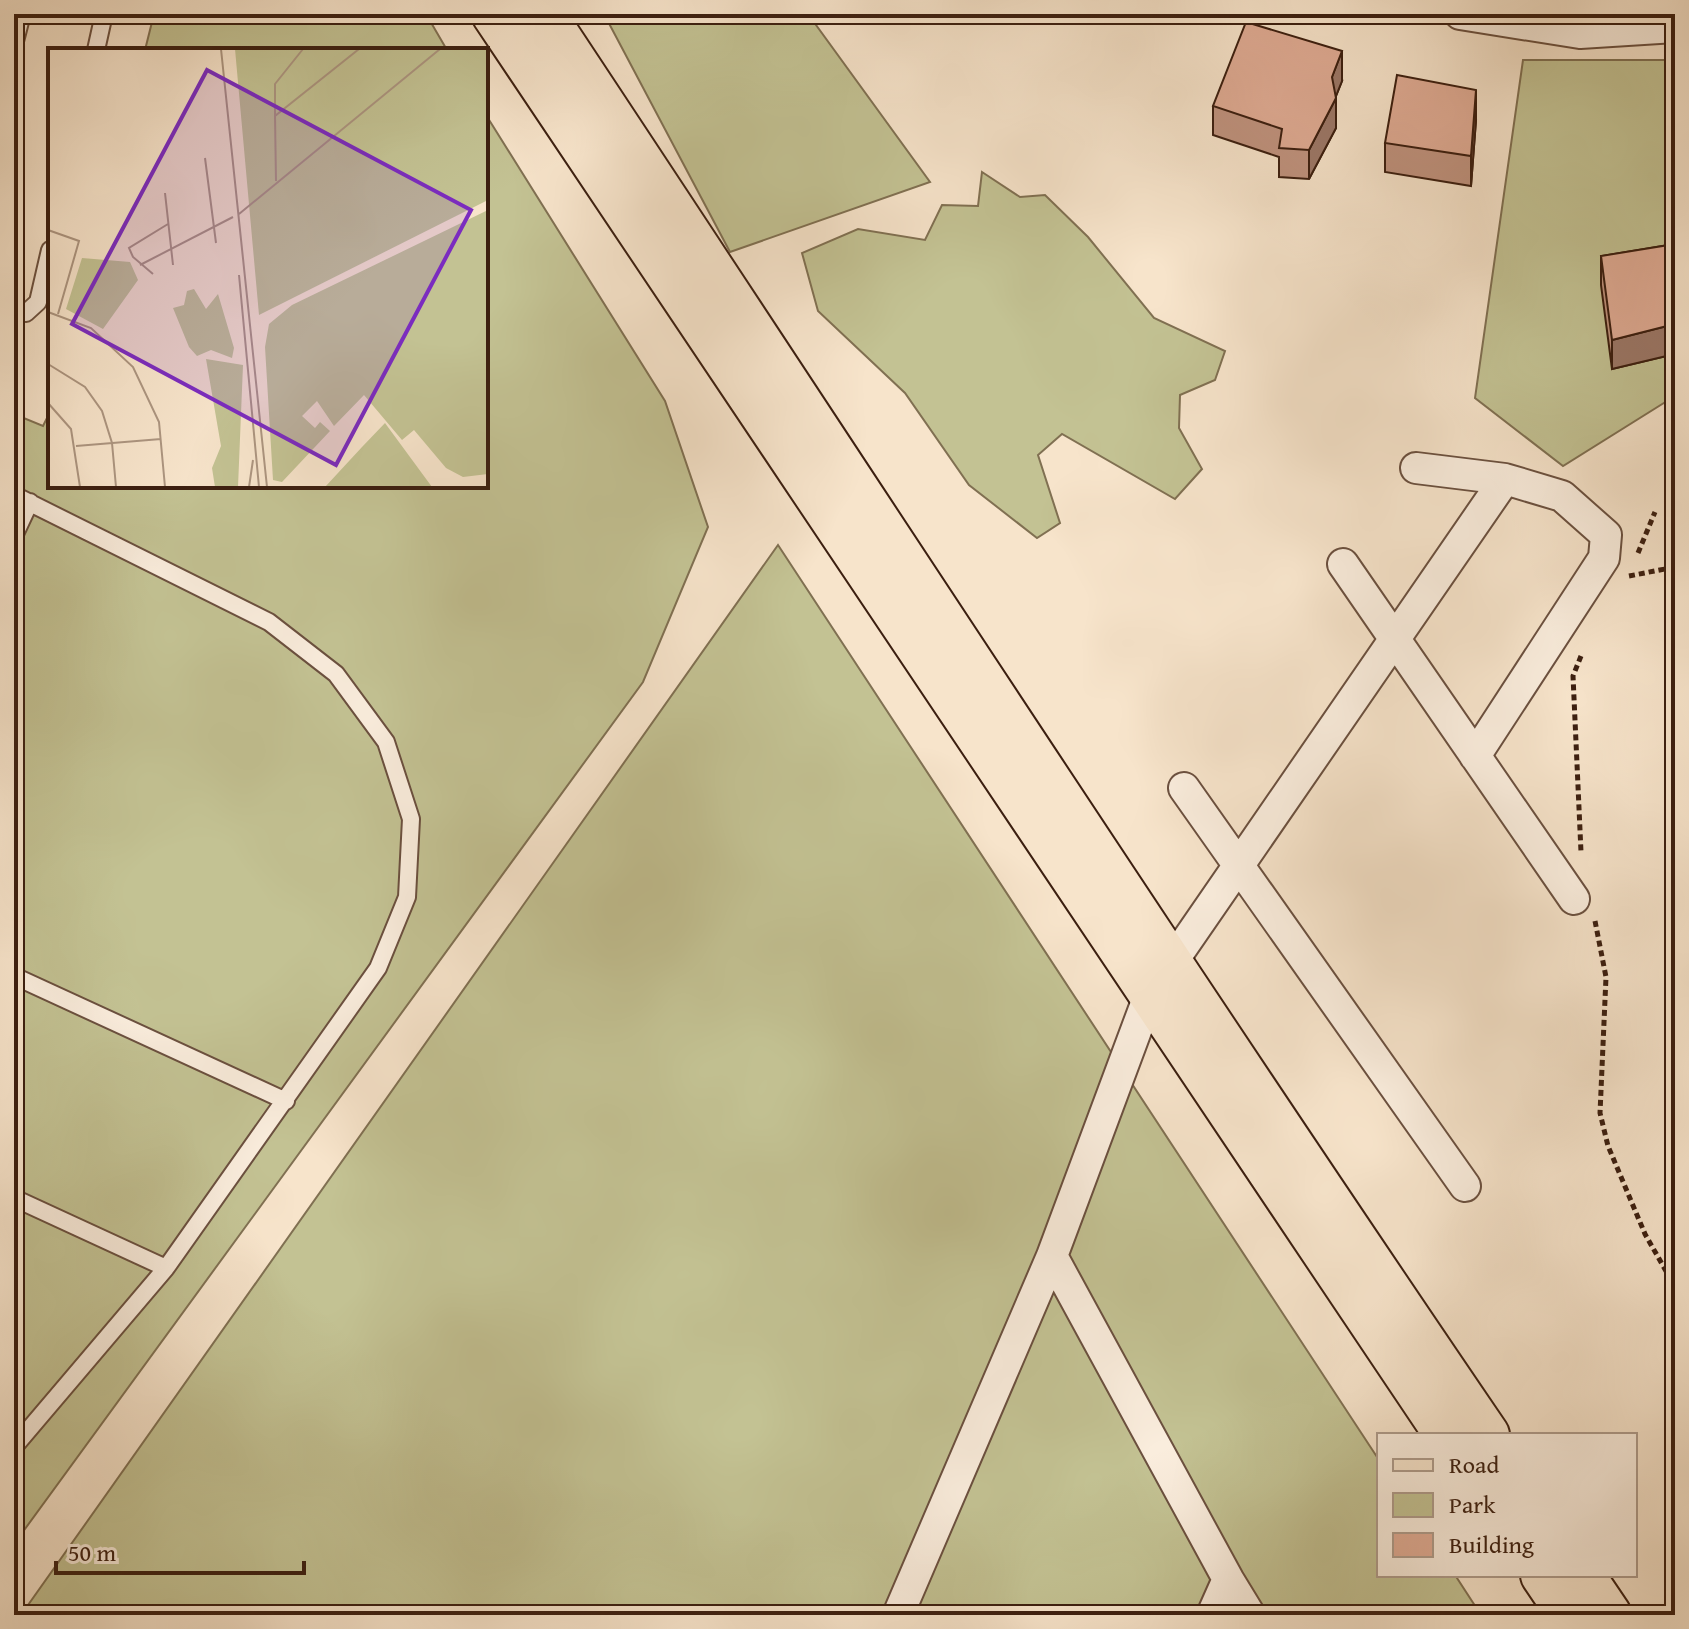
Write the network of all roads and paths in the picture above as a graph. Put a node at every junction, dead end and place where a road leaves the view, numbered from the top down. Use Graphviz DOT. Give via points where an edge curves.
graph roads {
  1 [pos="22,14"];
  2 [pos="104,14"];
  3 [pos="494,14"];
  4 [pos="543,14"];
  5 [pos="1460,14"];
  6 [pos="1675,27"];
  7 [pos="14,45"];
  8 [pos="96,48"];
  9 [pos="48,259"];
  10 [pos="14,311"];
  11 [pos="1416,468"];
  12 [pos="1505,479"];
  13 [pos="22,498"];
  14 [pos="1655,512"];
  15 [pos="14,536"];
  16 [pos="1343,564"];
  17 [pos="1628,576"];
  18 [pos="1394,640"];
  19 [pos="1475,756"];
  20 [pos="1184,788"];
  21 [pos="1238,865"];
  22 [pos="1574,899"];
  23 [pos="14,976"];
  24 [pos="1160,979"];
  25 [pos="286,1101"];
  26 [pos="1465,1186"];
  27 [pos="14,1198"];
  28 [pos="1052,1256"];
  29 [pos="166,1268"];
  30 [pos="1446,1433"];
  31 [pos="1486,1433"];
  32 [pos="14,1447"];
  33 [pos="1544,1577"];
  34 [pos="1583,1577"];
  35 [pos="1228,1579"];
  36 [pos="898,1615"];
  37 [pos="1212,1615"];
  38 [pos="1250,1615"];
  39 [pos="1570,1615"];
  40 [pos="1609,1615"];
  1 -- 7 [label="lane"];
  2 -- 8 [label="lane"];
  3 -- 24 [label="main road"];
  4 -- 24 [label="main road"];
  5 -- 6 [label="street" via="1580,33"];
  9 -- 10 [label="lane" via="38,302 26,313"];
  11 -- 12 [label="street"];
  12 -- 18 [label="street"];
  12 -- 19 [label="street" via="1562,496 1606,535 1604,558"];
  13 -- 15 [label="lane"];
  13 -- 25 [label="lane" via="269,622 336,674 386,742 411,819 407,897 378,968"];
  14 -- 17 [label="path"];
  16 -- 18 [label="street"];
  18 -- 19 [label="street"];
  18 -- 21 [label="street"];
  19 -- 22 [label="street"];
  20 -- 21 [label="street"];
  21 -- 24 [label="street"];
  21 -- 26 [label="street"];
  23 -- 25 [label="lane"];
  24 -- 28 [label="street"];
  24 -- 30 [label="main road"];
  24 -- 31 [label="main road"];
  25 -- 29 [label="lane"];
  27 -- 29 [label="lane"];
  28 -- 35 [label="street"];
  28 -- 36 [label="street"];
  29 -- 32 [label="lane"];
  33 -- 39 [label="main road"];
  34 -- 40 [label="main road"];
  35 -- 37 [label="street"];
  35 -- 38 [label="street"];
}
